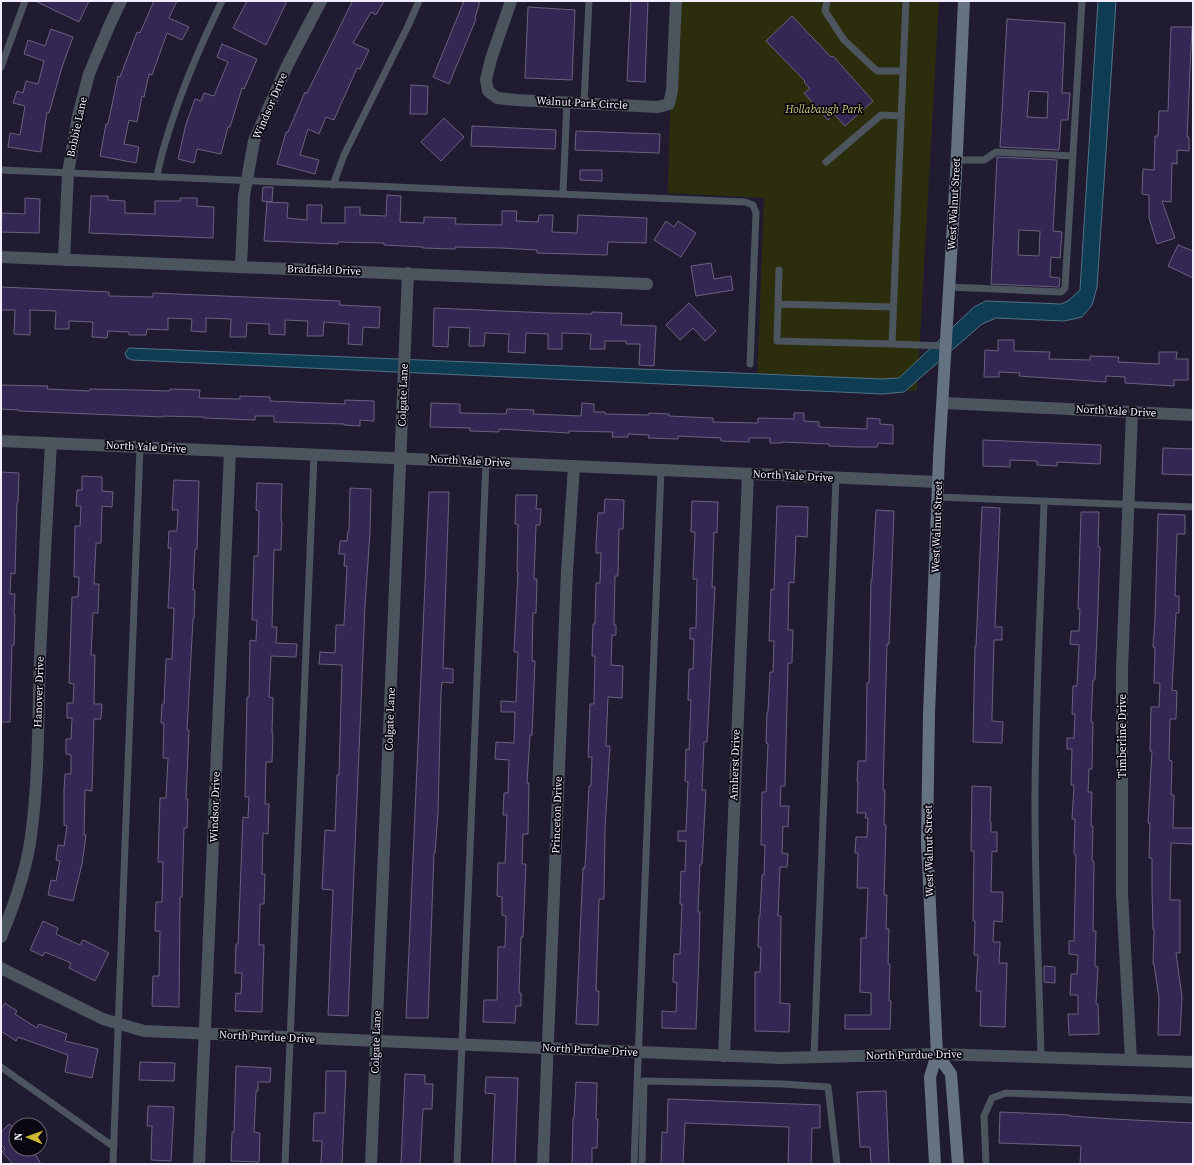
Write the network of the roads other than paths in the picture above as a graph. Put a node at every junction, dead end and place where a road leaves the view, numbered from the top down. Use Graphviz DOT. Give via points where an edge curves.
graph roads {
  1 [pos="25,1"];
  2 [pos="121,1"];
  3 [pos="222,1"];
  4 [pos="321,1"];
  5 [pos="419,1"];
  6 [pos="511,1"];
  7 [pos="589,1"];
  8 [pos="676,1"];
  9 [pos="827,1"];
  10 [pos="906,1"];
  11 [pos="964,1"];
  12 [pos="1082,1"];
  13 [pos="1,67"];
  14 [pos="903,71"];
  15 [pos="566,102"];
  16 [pos="584,103"];
  17 [pos="901,116"];
  18 [pos="1073,156"];
  19 [pos="957,160"];
  20 [pos="826,162"];
  21 [pos="1,170"];
  22 [pos="68,173"];
  23 [pos="157,177"];
  24 [pos="245,182"];
  25 [pos="333,185"];
  26 [pos="563,193"];
  27 [pos="1,257"];
  28 [pos="64,260"];
  29 [pos="241,267"];
  30 [pos="779,270"];
  31 [pos="408,273"];
  32 [pos="646,284"];
  33 [pos="949,287"];
  34 [pos="778,304"];
  35 [pos="893,307"];
  36 [pos="892,344"];
  37 [pos="945,346"];
  38 [pos="750,364"];
  39 [pos="943,403"];
  40 [pos="1132,412"];
  41 [pos="1193,415"];
  42 [pos="1,441"];
  43 [pos="51,443"];
  44 [pos="140,447"];
  45 [pos="230,451"];
  46 [pos="314,455"];
  47 [pos="401,458"];
  48 [pos="486,462"];
  49 [pos="574,466"];
  50 [pos="661,470"];
  51 [pos="748,474"];
  52 [pos="836,478"];
  53 [pos="938,482"];
  54 [pos="938,497"];
  55 [pos="1044,501"];
  56 [pos="1129,504"];
  57 [pos="1193,507"];
  58 [pos="1,937"];
  59 [pos="1,968"];
  60 [pos="119,1023"];
  61 [pos="206,1034"];
  62 [pos="290,1038"];
  63 [pos="376,1042"];
  64 [pos="462,1045"];
  65 [pos="548,1048"];
  66 [pos="638,1052"];
  67 [pos="937,1054"];
  68 [pos="724,1056"];
  69 [pos="1041,1057"];
  70 [pos="814,1058"];
  71 [pos="1131,1060"];
  72 [pos="1193,1062"];
  73 [pos="1,1067"];
  74 [pos="1193,1100"];
  75 [pos="114,1147"];
  76 [pos="113,1164"];
  77 [pos="199,1164"];
  78 [pos="285,1164"];
  79 [pos="371,1164"];
  80 [pos="457,1164"];
  81 [pos="543,1164"];
  82 [pos="634,1164"];
  83 [pos="642,1164"];
  84 [pos="837,1164"];
  85 [pos="935,1164"];
  86 [pos="958,1164"];
  87 [pos="986,1164"];
  1 -- 13 [label="lane"];
  2 -- 22 [label="street, Bobbie Lane" via="89,74 78,116"];
  3 -- 23 [label="lane" via="181,93 160,158"];
  4 -- 24 [label="street, Windsor Drive" via="287,66 254,140"];
  5 -- 25 [label="lane" via="344,155"];
  6 -- 15 [label="street, Walnut Park Circle" via="490,59 486,80 488,91 497,98"];
  7 -- 16 [label="lane"];
  8 -- 16 [label="street, Walnut Park Circle" via="672,90 669,104 658,106"];
  9 -- 14 [label="lane" via="825,11 844,40 877,71"];
  10 -- 14 [label="lane"];
  11 -- 19 [label="main road, West Walnut Street"];
  12 -- 18 [label="lane"];
  14 -- 17 [label="lane"];
  15 -- 16 [label="street, Walnut Park Circle"];
  15 -- 26 [label="lane"];
  17 -- 20 [label="lane" via="881,115"];
  17 -- 35 [label="lane"];
  18 -- 19 [label="lane" via="996,152 984,160"];
  18 -- 33 [label="lane" via="1065,288 1061,292"];
  19 -- 33 [label="main road, West Walnut Street"];
  21 -- 22 [label="lane"];
  22 -- 23 [label="lane"];
  22 -- 28 [label="street, Bobbie Lane"];
  23 -- 24 [label="lane"];
  24 -- 25 [label="lane"];
  24 -- 29 [label="street, Windsor Drive"];
  25 -- 26 [label="lane"];
  26 -- 38 [label="lane" via="745,202 753,205 756,213"];
  27 -- 28 [label="street, Bradfield Drive"];
  28 -- 29 [label="street, Bradfield Drive"];
  29 -- 31 [label="street, Bradfield Drive"];
  30 -- 34 [label="lane"];
  31 -- 32 [label="street, Bradfield Drive"];
  31 -- 47 [label="street, Colgate Lane"];
  33 -- 37 [label="main road, West Walnut Street"];
  34 -- 35 [label="lane"];
  34 -- 36 [label="lane" via="777,341"];
  35 -- 36 [label="lane"];
  36 -- 37 [label="lane"];
  37 -- 39 [label="main road, West Walnut Street"];
  39 -- 40 [label="street, North Yale Drive"];
  39 -- 53 [label="main road, West Walnut Street"];
  40 -- 41 [label="street, North Yale Drive"];
  40 -- 56 [label="street, Timberline Drive"];
  42 -- 43 [label="street, North Yale Drive"];
  43 -- 44 [label="street, North Yale Drive"];
  43 -- 58 [label="street, Hanover Drive" via="36,787 31,837 9,918"];
  44 -- 45 [label="street, North Yale Drive"];
  44 -- 60 [label="lane"];
  45 -- 46 [label="street, North Yale Drive"];
  45 -- 61 [label="street, Windsor Drive"];
  46 -- 47 [label="street, North Yale Drive"];
  46 -- 62 [label="lane"];
  47 -- 48 [label="street, North Yale Drive"];
  47 -- 63 [label="street, Colgate Lane"];
  48 -- 49 [label="street, North Yale Drive"];
  48 -- 64 [label="lane"];
  49 -- 50 [label="street, North Yale Drive"];
  49 -- 65 [label="street, Princeton Drive"];
  50 -- 51 [label="street, North Yale Drive"];
  50 -- 66 [label="lane"];
  51 -- 52 [label="street, North Yale Drive"];
  51 -- 68 [label="street, Amherst Drive"];
  52 -- 53 [label="street, North Yale Drive"];
  52 -- 70 [label="lane"];
  53 -- 54 [label="main road, West Walnut Street"];
  54 -- 55 [label="lane"];
  54 -- 67 [label="main road, West Walnut Street" via="929,714 927,842"];
  55 -- 56 [label="lane"];
  55 -- 69 [label="lane" via="1035,748 1035,867"];
  56 -- 57 [label="lane"];
  56 -- 71 [label="street, Timberline Drive" via="1122,670 1122,893"];
  59 -- 60 [label="street, North Purdue Drive" via="103,1019"];
  60 -- 61 [label="street, North Purdue Drive" via="144,1030"];
  60 -- 75 [label="lane"];
  61 -- 62 [label="street, North Purdue Drive"];
  61 -- 77 [label="street, Windsor Drive"];
  62 -- 63 [label="street, North Purdue Drive"];
  62 -- 78 [label="lane"];
  63 -- 64 [label="street, North Purdue Drive"];
  63 -- 79 [label="street, Colgate Lane"];
  64 -- 65 [label="street, North Purdue Drive"];
  64 -- 80 [label="lane"];
  65 -- 66 [label="street, North Purdue Drive"];
  65 -- 81 [label="street, Princeton Drive"];
  66 -- 68 [label="street, North Purdue Drive"];
  66 -- 82 [label="lane"];
  67 -- 69 [label="street, North Purdue Drive"];
  67 -- 70 [label="street, North Purdue Drive"];
  67 -- 85 [label="main road, West Walnut Street" via="930,1077"];
  67 -- 86 [label="main road" via="951,1074"];
  68 -- 70 [label="street, North Purdue Drive"];
  69 -- 71 [label="street, North Purdue Drive"];
  71 -- 72 [label="street, North Purdue Drive"];
  73 -- 75 [label="lane"];
  74 -- 87 [label="lane" via="1006,1093 992,1098 984,1116"];
  75 -- 76 [label="lane"];
  83 -- 84 [label="lane" via="644,1081 828,1087"];
}
